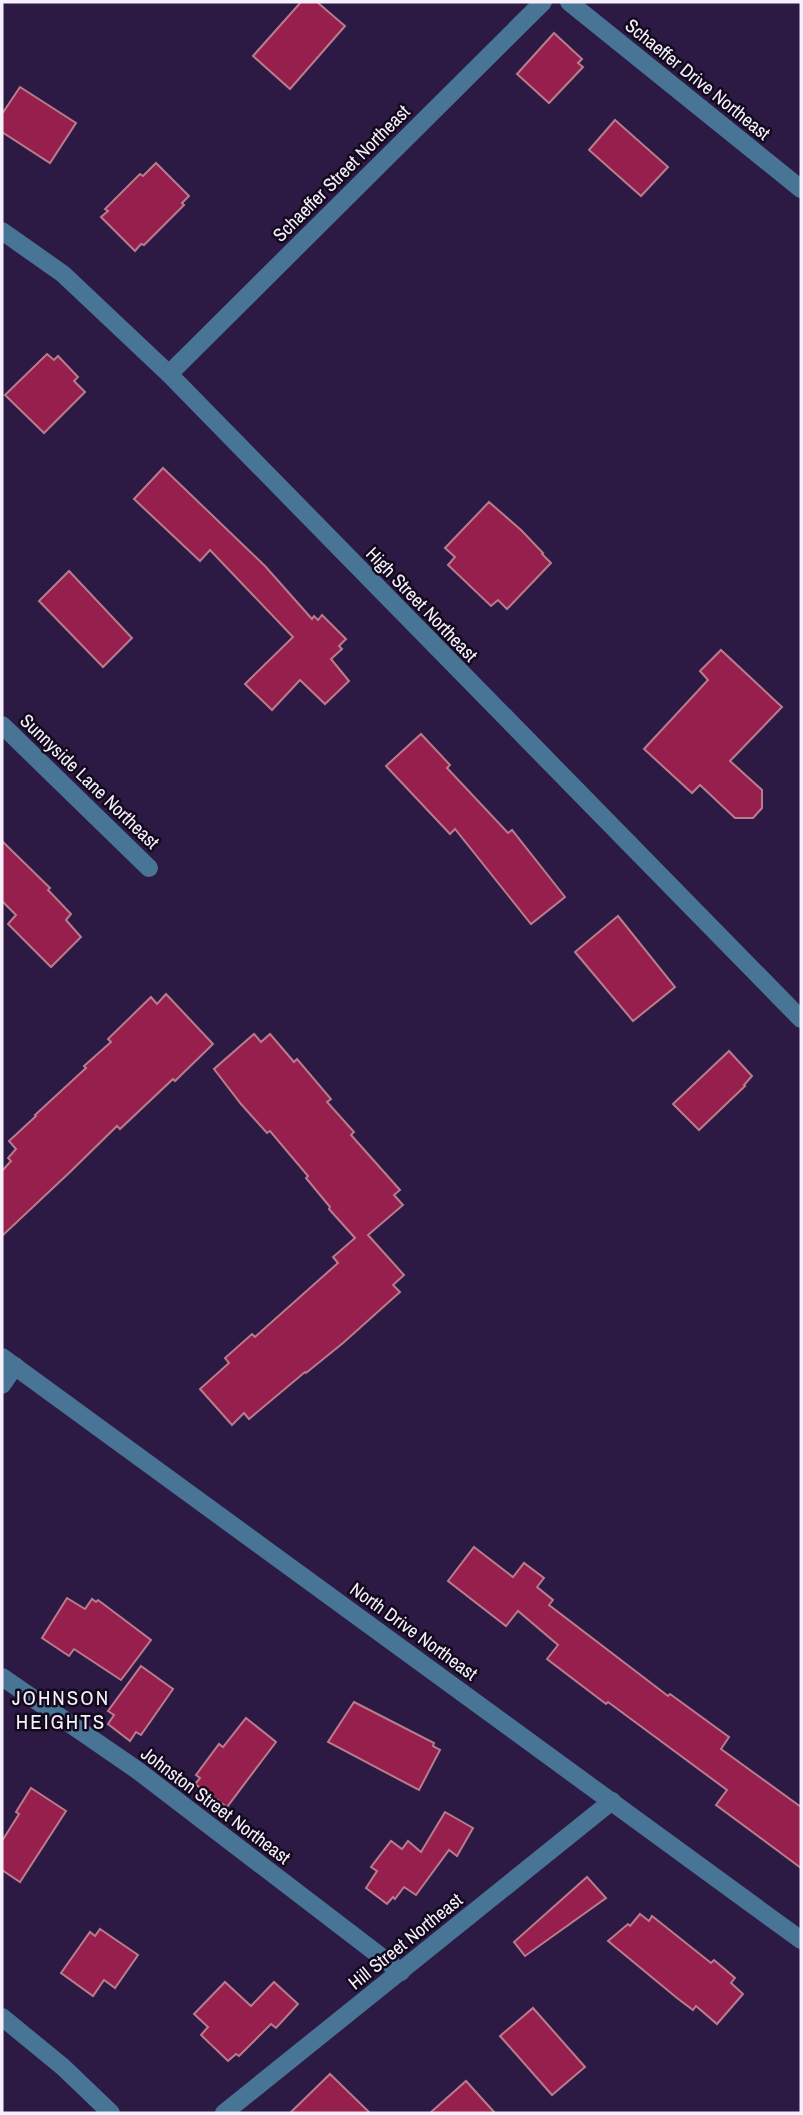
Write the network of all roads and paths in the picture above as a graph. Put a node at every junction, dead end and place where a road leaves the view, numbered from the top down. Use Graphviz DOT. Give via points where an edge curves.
graph roads {
  1 [pos="543,2"];
  2 [pos="569,2"];
  3 [pos="801,189"];
  4 [pos="2,231"];
  5 [pos="169,374"];
  6 [pos="2,725"];
  7 [pos="149,868"];
  8 [pos="801,1019"];
  9 [pos="8,1362"];
  10 [pos="2,1385"];
  11 [pos="2,1677"];
  12 [pos="612,1801"];
  13 [pos="801,1940"];
  14 [pos="401,1972"];
  15 [pos="2,2017"];
  16 [pos="111,2113"];
  17 [pos="224,2113"];
  1 -- 5 [label="street, Schaeffer Street Northeast"];
  2 -- 3 [label="street, Schaeffer Drive Northeast"];
  4 -- 5 [label="street, High Street Northeast" via="63,274"];
  5 -- 8 [label="street, High Street Northeast"];
  6 -- 7 [label="street, Sunnyside Lane Northeast"];
  9 -- 10 [label="street"];
  9 -- 12 [label="street, North Drive Northeast"];
  11 -- 14 [label="street, Johnston Street Northeast" via="137,1770"];
  12 -- 13 [label="street, North Drive Northeast"];
  12 -- 14 [label="street, Hill Street Northeast"];
  14 -- 17 [label="street, Hill Street Northeast"];
  15 -- 16 [label="street"];
}
